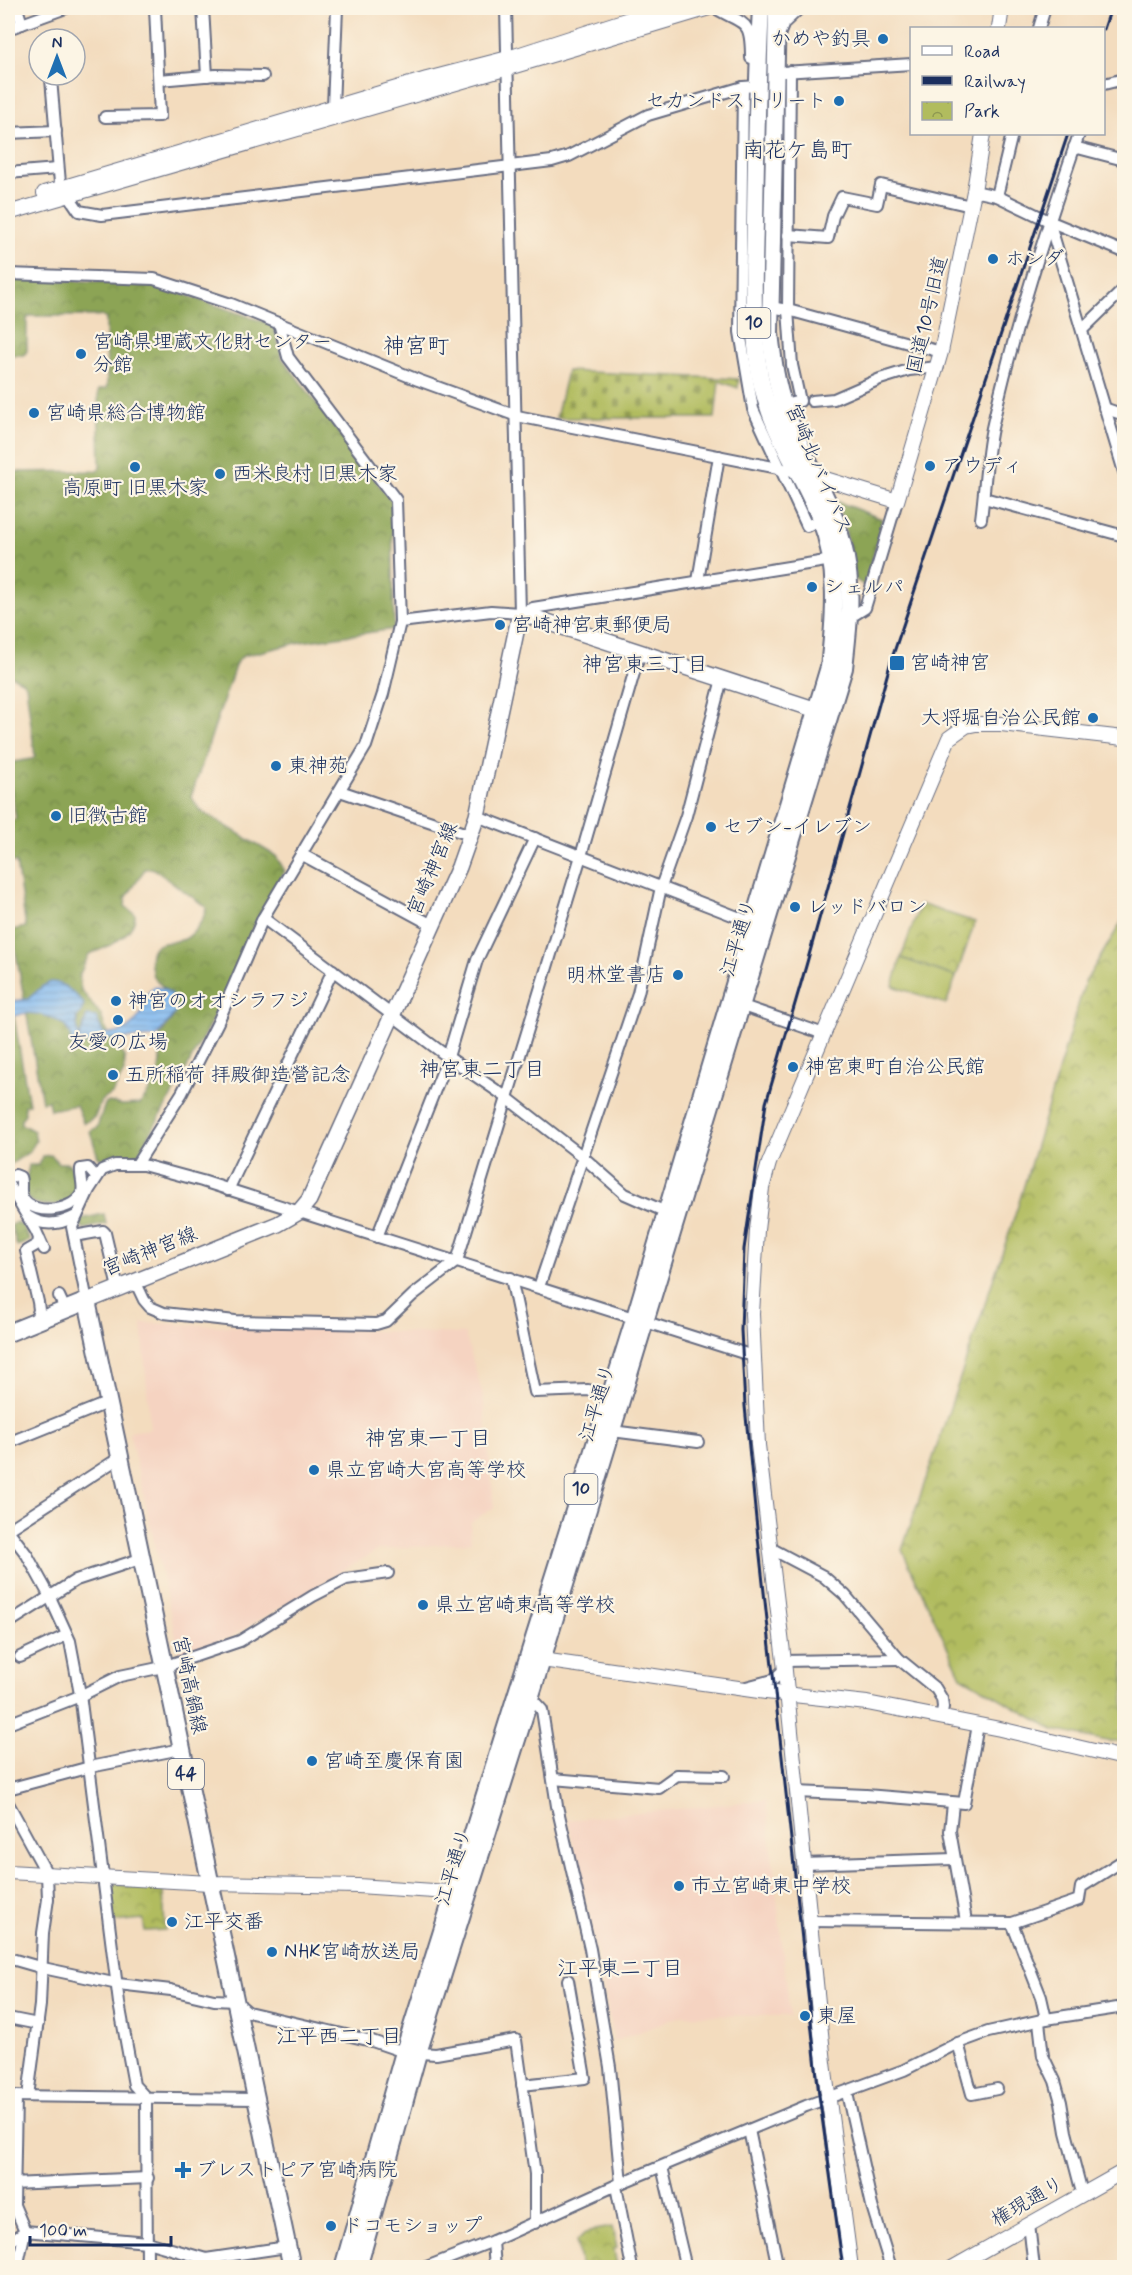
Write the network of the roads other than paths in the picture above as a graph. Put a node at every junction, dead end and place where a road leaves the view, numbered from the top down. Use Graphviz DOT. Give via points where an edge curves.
graph roads {
  1 [pos="17,8"];
  2 [pos="65,8"];
  3 [pos="155,8"];
  4 [pos="203,8"];
  5 [pos="338,8"];
  6 [pos="506,8"];
  7 [pos="663,8"];
  8 [pos="709,8"];
  9 [pos="715,8"];
  10 [pos="761,8"];
  11 [pos="777,8"];
  12 [pos="800,8"];
  13 [pos="1002,8"];
  14 [pos="1045,8"];
  15 [pos="22,24"];
  16 [pos="999,27"];
  17 [pos="1039,27"];
  18 [pos="8,29"];
  19 [pos="777,39"];
  20 [pos="508,63"];
  21 [pos="910,64"];
  22 [pos="783,72"];
  23 [pos="207,76"];
  24 [pos="263,76"];
  25 [pos="1125,79"];
  26 [pos="159,80"];
  27 [pos="1105,84"];
  28 [pos="750,86"];
  29 [pos="52,87"];
  30 [pos="333,107"];
  31 [pos="105,117"];
  32 [pos="56,131"];
  33 [pos="8,133"];
  34 [pos="983,135"];
  35 [pos="1012,135"];
  36 [pos="1078,135"];
  37 [pos="1074,147"];
  38 [pos="1125,160"];
  39 [pos="510,167"];
  40 [pos="57,169"];
  41 [pos="8,173"];
  42 [pos="974,191"];
  43 [pos="66,192"];
  44 [pos="997,196"];
  45 [pos="8,203"];
  46 [pos="971,206"];
  47 [pos="8,213"];
  48 [pos="1049,221"];
  49 [pos="788,235"];
  50 [pos="1125,252"];
  51 [pos="8,274"];
  52 [pos="1125,289"];
  53 [pos="770,307"];
  54 [pos="788,310"];
  55 [pos="279,323"];
  56 [pos="1082,330"];
  57 [pos="941,352"];
  58 [pos="938,368"];
  59 [pos="812,401"];
  60 [pos="1104,408"];
  61 [pos="785,410"];
  62 [pos="1125,415"];
  63 [pos="517,416"];
  64 [pos="719,456"];
  65 [pos="779,468"];
  66 [pos="798,472"];
  67 [pos="1125,472"];
  68 [pos="816,475"];
  69 [pos="984,498"];
  70 [pos="897,501"];
  71 [pos="981,519"];
  72 [pos="820,520"];
  73 [pos="1125,536"];
  74 [pos="832,560"];
  75 [pos="698,581"];
  76 [pos="520,613"];
  77 [pos="842,621"];
  78 [pos="400,622"];
  79 [pos="640,652"];
  80 [pos="722,679"];
  81 [pos="822,711"];
  82 [pos="1125,738"];
  83 [pos="340,790"];
  84 [pos="477,816"];
  85 [pos="470,835"];
  86 [pos="535,838"];
  87 [pos="301,854"];
  88 [pos="581,856"];
  89 [pos="661,887"];
  90 [pos="263,918"];
  91 [pos="753,923"];
  92 [pos="432,925"];
  93 [pos="333,970"];
  94 [pos="735,1003"];
  95 [pos="391,1013"];
  96 [pos="824,1034"];
  97 [pos="448,1057"];
  98 [pos="506,1097"];
  99 [pos="583,1157"];
  100 [pos="137,1164"];
  101 [pos="99,1174"];
  102 [pos="8,1180"];
  103 [pos="8,1184"];
  104 [pos="228,1190"];
  105 [pos="299,1212"];
  106 [pos="666,1212"];
  107 [pos="26,1214"];
  108 [pos="76,1216"];
  109 [pos="73,1232"];
  110 [pos="377,1237"];
  111 [pos="39,1238"];
  112 [pos="44,1249"];
  113 [pos="457,1262"];
  114 [pos="512,1278"];
  115 [pos="135,1281"];
  116 [pos="539,1287"];
  117 [pos="118,1288"];
  118 [pos="87,1301"];
  119 [pos="640,1318"];
  120 [pos="35,1322"];
  121 [pos="8,1333"];
  122 [pos="753,1356"];
  123 [pos="610,1395"];
  124 [pos="107,1403"];
  125 [pos="612,1431"];
  126 [pos="698,1442"];
  127 [pos="8,1443"];
  128 [pos="119,1458"];
  129 [pos="8,1530"];
  130 [pos="770,1548"];
  131 [pos="140,1559"];
  132 [pos="388,1573"];
  133 [pos="49,1595"];
  134 [pos="8,1623"];
  135 [pos="67,1635"];
  136 [pos="20,1657"];
  137 [pos="535,1658"];
  138 [pos="899,1659"];
  139 [pos="784,1665"];
  140 [pos="163,1667"];
  141 [pos="743,1688"];
  142 [pos="787,1694"];
  143 [pos="80,1696"];
  144 [pos="529,1696"];
  145 [pos="941,1718"];
  146 [pos="8,1724"];
  147 [pos="978,1725"];
  148 [pos="181,1749"];
  149 [pos="1125,1758"];
  150 [pos="90,1767"];
  151 [pos="724,1776"];
  152 [pos="553,1779"];
  153 [pos="8,1790"];
  154 [pos="796,1792"];
  155 [pos="8,1803"];
  156 [pos="953,1804"];
  157 [pos="954,1858"];
  158 [pos="1125,1860"];
  159 [pos="803,1864"];
  160 [pos="8,1872"];
  161 [pos="47,1874"];
  162 [pos="104,1878"];
  163 [pos="210,1883"];
  164 [pos="461,1892"];
  165 [pos="808,1921"];
  166 [pos="966,1921"];
  167 [pos="1012,1923"];
  168 [pos="8,1958"];
  169 [pos="43,1968"];
  170 [pos="568,1980"];
  171 [pos="118,1984"];
  172 [pos="235,2001"];
  173 [pos="1125,2007"];
  174 [pos="8,2018"];
  175 [pos="1042,2020"];
  176 [pos="38,2024"];
  177 [pos="958,2043"];
  178 [pos="411,2053"];
  179 [pos="522,2085"];
  180 [pos="997,2089"];
  181 [pos="847,2093"];
  182 [pos="12,2096"];
  183 [pos="28,2096"];
  184 [pos="146,2098"];
  185 [pos="255,2099"];
  186 [pos="828,2099"];
  187 [pos="748,2130"];
  188 [pos="11,2142"];
  189 [pos="662,2167"];
  190 [pos="1125,2170"];
  191 [pos="148,2178"];
  192 [pos="11,2183"];
  193 [pos="618,2185"];
  194 [pos="1082,2193"];
  195 [pos="535,2223"];
  196 [pos="1029,2224"];
  197 [pos="25,2231"];
  198 [pos="493,2241"];
  199 [pos="147,2242"];
  200 [pos="8,2243"];
  201 [pos="287,2247"];
  202 [pos="18,2268"];
  203 [pos="147,2268"];
  204 [pos="292,2268"];
  205 [pos="343,2268"];
  206 [pos="358,2268"];
  207 [pos="424,2268"];
  208 [pos="495,2268"];
  209 [pos="632,2268"];
  210 [pos="686,2268"];
  211 [pos="778,2268"];
  212 [pos="851,2268"];
  213 [pos="891,2268"];
  214 [pos="952,2268"];
  215 [pos="1034,2268"];
  1 -- 15 [label="street"];
  2 -- 15 [label="street"];
  3 -- 26 [label="street"];
  4 -- 23 [label="street"];
  5 -- 30 [label="street"];
  6 -- 20 [label="street"];
  7 -- 20 [label="street"];
  8 -- 20 [label="street"];
  9 -- 28 [label="street" via="739,19 748,28"];
  10 -- 28 [label="main road, 宮崎北バイパス / 10"];
  11 -- 19 [label="main road, 宮崎北バイパス / 10"];
  12 -- 19 [label="street" via="784,23"];
  13 -- 16 [label="street"];
  14 -- 17 [label="street"];
  15 -- 18 [label="street"];
  19 -- 22 [label="main road, 宮崎北バイパス / 10"];
  20 -- 30 [label="street"];
  20 -- 39 [label="street"];
  20 -- 43 [label="street"];
  21 -- 22 [label="street"];
  22 -- 49 [label="street"];
  22 -- 53 [label="main road, 宮崎北バイパス / 10"];
  23 -- 24 [label="street"];
  23 -- 26 [label="street"];
  25 -- 27 [label="street"];
  26 -- 31 [label="street" via="160,116"];
  28 -- 39 [label="street" via="648,115 569,156"];
  28 -- 65 [label="street" via="740,332 753,409"];
  28 -- 66 [label="main road, 宮崎北バイパス / 10" via="754,334 760,379 773,423"];
  29 -- 32 [label="street"];
  30 -- 43 [label="street"];
  32 -- 33 [label="street"];
  32 -- 40 [label="street"];
  34 -- 42 [label="street, 国道10号旧道"];
  35 -- 44 [label="street"];
  36 -- 37 [label="street"];
  37 -- 38 [label="street"];
  37 -- 48 [label="street"];
  39 -- 43 [label="street" via="102,215 78,211"];
  39 -- 63 [label="street"];
  40 -- 41 [label="street"];
  40 -- 43 [label="street"];
  42 -- 44 [label="street"];
  42 -- 46 [label="street, 国道10号旧道"];
  43 -- 45 [label="street"];
  43 -- 47 [label="street"];
  44 -- 48 [label="street"];
  46 -- 49 [label="street" via="881,185 877,204 843,197 828,238"];
  46 -- 57 [label="street, 国道10号旧道"];
  48 -- 50 [label="street"];
  48 -- 56 [label="street"];
  48 -- 69 [label="street" via="992,430"];
  49 -- 54 [label="street"];
  51 -- 55 [label="street" via="154,279"];
  52 -- 56 [label="street"];
  53 -- 54 [label="street"];
  53 -- 61 [label="main road, 宮崎北バイパス / 10" via="770,333"];
  54 -- 57 [label="street"];
  54 -- 61 [label="street" via="792,365 800,401"];
  55 -- 63 [label="street"];
  55 -- 78 [label="street" via="288,357 396,500"];
  56 -- 60 [label="street"];
  57 -- 58 [label="street, 国道10号旧道"];
  58 -- 59 [label="street" via="909,370 834,399"];
  58 -- 70 [label="street, 国道10号旧道"];
  60 -- 62 [label="street"];
  60 -- 67 [label="street"];
  61 -- 68 [label="main road, 宮崎北バイパス / 10"];
  63 -- 64 [label="street"];
  63 -- 76 [label="street"];
  64 -- 65 [label="street"];
  64 -- 75 [label="street"];
  65 -- 66 [label="street"];
  65 -- 72 [label="street" via="807,526"];
  66 -- 68 [label="street"];
  66 -- 72 [label="main road, 宮崎北バイパス / 10"];
  68 -- 70 [label="street"];
  68 -- 77 [label="main road, 宮崎北バイパス / 10" via="846,558"];
  69 -- 71 [label="street"];
  69 -- 73 [label="street"];
  70 -- 77 [label="street" via="865,608"];
  72 -- 74 [label="main road, 宮崎北バイパス / 10"];
  74 -- 75 [label="street"];
  74 -- 77 [label="main road, 宮崎北バイパス / 10"];
  75 -- 76 [label="street"];
  76 -- 78 [label="street" via="491,611"];
  76 -- 79 [label="main road"];
  76 -- 84 [label="main road, 宮崎神宮線"];
  77 -- 81 [label="main road, 江平通り / 10" via="844,668"];
  78 -- 83 [label="street" via="366,746"];
  79 -- 80 [label="main road"];
  79 -- 88 [label="street"];
  80 -- 81 [label="main road"];
  80 -- 89 [label="street" via="686,816"];
  81 -- 91 [label="main road, 江平通り / 10"];
  81 -- 94 [label="main road, 江平通り / 10"];
  82 -- 96 [label="street" via="976,724 949,738"];
  83 -- 85 [label="street"];
  83 -- 87 [label="street"];
  84 -- 85 [label="main road, 宮崎神宮線"];
  84 -- 86 [label="street"];
  85 -- 92 [label="main road, 宮崎神宮線"];
  86 -- 88 [label="street"];
  86 -- 97 [label="street" via="477,960"];
  87 -- 90 [label="street"];
  87 -- 92 [label="street"];
  88 -- 89 [label="street"];
  88 -- 98 [label="street"];
  89 -- 91 [label="street"];
  89 -- 99 [label="street" via="638,993"];
  90 -- 93 [label="street"];
  90 -- 100 [label="street" via="188,1083"];
  91 -- 94 [label="main road, 江平通り / 10"];
  92 -- 95 [label="main road, 宮崎神宮線"];
  93 -- 95 [label="street"];
  93 -- 104 [label="street"];
  94 -- 96 [label="street"];
  94 -- 106 [label="main road, 江平通り / 10"];
  94 -- 119 [label="main road, 江平通り / 10"];
  95 -- 97 [label="street"];
  95 -- 105 [label="main road, 宮崎神宮線" via="309,1200"];
  96 -- 122 [label="street" via="762,1188 752,1314"];
  97 -- 98 [label="street"];
  97 -- 110 [label="street"];
  98 -- 99 [label="street"];
  98 -- 113 [label="street"];
  99 -- 106 [label="street" via="625,1194"];
  99 -- 116 [label="street"];
  100 -- 101 [label="street" via="115,1165"];
  100 -- 104 [label="street"];
  101 -- 102 [label="street" via="88,1167 81,1169 80,1197 68,1206 42,1210 24,1202 20,1177 15,1175"];
  101 -- 108 [label="street"];
  103 -- 107 [label="street"];
  104 -- 105 [label="street"];
  105 -- 110 [label="street"];
  105 -- 115 [label="main road, 宮崎神宮線"];
  106 -- 119 [label="main road, 江平通り / 10"];
  107 -- 108 [label="street" via="50,1224"];
  107 -- 111 [label="street"];
  108 -- 109 [label="street"];
  109 -- 117 [label="street" via="105,1233"];
  109 -- 118 [label="street"];
  110 -- 113 [label="street"];
  111 -- 112 [label="street"];
  111 -- 120 [label="street" via="38,1244 27,1251 39,1310"];
  113 -- 114 [label="street"];
  113 -- 115 [label="street" via="386,1321 376,1324 235,1321 164,1313 150,1307"];
  114 -- 116 [label="street"];
  114 -- 123 [label="street" via="535,1392 588,1390"];
  115 -- 117 [label="main road, 宮崎神宮線"];
  116 -- 119 [label="street"];
  117 -- 118 [label="main road, 宮崎神宮線"];
  118 -- 120 [label="main road" via="62,1303"];
  118 -- 124 [label="main road, 宮崎高鍋線 / 44"];
  119 -- 122 [label="street"];
  119 -- 123 [label="main road, 江平通り / 10"];
  119 -- 125 [label="main road, 江平通り / 10"];
  120 -- 121 [label="main road"];
  122 -- 130 [label="street"];
  123 -- 137 [label="main road, 江平通り / 10"];
  124 -- 127 [label="street"];
  124 -- 128 [label="main road, 宮崎高鍋線 / 44"];
  125 -- 126 [label="street"];
  125 -- 137 [label="main road, 江平通り / 10"];
  128 -- 129 [label="street"];
  128 -- 131 [label="main road, 宮崎高鍋線 / 44"];
  129 -- 133 [label="street"];
  130 -- 138 [label="street" via="823,1576 845,1595"];
  130 -- 139 [label="street"];
  131 -- 133 [label="street" via="76,1580"];
  131 -- 140 [label="main road, 宮崎高鍋線 / 44"];
  132 -- 140 [label="street" via="346,1579 240,1641"];
  133 -- 134 [label="street"];
  133 -- 135 [label="street"];
  135 -- 136 [label="street"];
  135 -- 143 [label="street"];
  137 -- 141 [label="street"];
  137 -- 144 [label="main road, 江平通り / 10"];
  137 -- 164 [label="main road, 江平通り / 10"];
  138 -- 139 [label="street"];
  138 -- 145 [label="street" via="936,1689 942,1699"];
  139 -- 141 [label="street" via="773,1680"];
  139 -- 142 [label="street"];
  140 -- 143 [label="street" via="120,1676"];
  140 -- 148 [label="main road, 宮崎高鍋線 / 44"];
  141 -- 142 [label="street"];
  142 -- 145 [label="street" via="867,1703"];
  142 -- 154 [label="street"];
  143 -- 146 [label="street"];
  143 -- 150 [label="street"];
  144 -- 152 [label="street" via="542,1710"];
  144 -- 164 [label="main road, 江平通り / 10"];
  145 -- 147 [label="street"];
  147 -- 149 [label="street"];
  147 -- 156 [label="street" via="964,1803"];
  148 -- 150 [label="street"];
  148 -- 163 [label="main road, 宮崎高鍋線 / 44"];
  150 -- 153 [label="street"];
  150 -- 162 [label="street"];
  151 -- 152 [label="street" via="677,1775 659,1788"];
  152 -- 193 [label="street" via="590,1950 610,2067"];
  154 -- 156 [label="street"];
  154 -- 159 [label="street"];
  155 -- 161 [label="street"];
  156 -- 157 [label="street" via="950,1831"];
  157 -- 159 [label="street"];
  157 -- 166 [label="street"];
  158 -- 167 [label="street" via="1080,1887 1079,1900"];
  159 -- 165 [label="street"];
  160 -- 161 [label="street"];
  161 -- 162 [label="street"];
  161 -- 169 [label="street"];
  162 -- 163 [label="street"];
  162 -- 171 [label="street"];
  163 -- 164 [label="street"];
  163 -- 172 [label="main road, 宮崎高鍋線 / 44"];
  164 -- 178 [label="main road, 江平通り / 10"];
  165 -- 166 [label="street"];
  165 -- 186 [label="street"];
  166 -- 167 [label="street"];
  167 -- 175 [label="street" via="1041,1997"];
  168 -- 169 [label="street"];
  169 -- 171 [label="street"];
  169 -- 176 [label="street"];
  170 -- 179 [label="street" via="585,2078"];
  171 -- 172 [label="street"];
  171 -- 184 [label="street" via="134,2085"];
  172 -- 178 [label="street" via="248,2012"];
  172 -- 185 [label="main road, 宮崎高鍋線 / 44"];
  173 -- 175 [label="street"];
  174 -- 176 [label="street"];
  175 -- 177 [label="street"];
  175 -- 194 [label="street" via="1043,2056 1062,2102"];
  176 -- 183 [label="street"];
  177 -- 180 [label="street" via="972,2094"];
  177 -- 181 [label="street"];
  178 -- 179 [label="street" via="436,2054 516,2040"];
  178 -- 205 [label="main road, 江平通り / 10"];
  178 -- 206 [label="main road, 江平通り / 10"];
  179 -- 195 [label="street" via="535,2174"];
  181 -- 186 [label="street"];
  181 -- 213 [label="street" via="872,2206"];
  182 -- 183 [label="street"];
  182 -- 188 [label="street"];
  183 -- 184 [label="street"];
  184 -- 185 [label="street"];
  184 -- 191 [label="street"];
  185 -- 201 [label="main road, 宮崎高鍋線 / 44"];
  186 -- 187 [label="street"];
  186 -- 212 [label="street"];
  187 -- 189 [label="street"];
  187 -- 211 [label="street"];
  188 -- 192 [label="street"];
  189 -- 193 [label="street"];
  189 -- 210 [label="street"];
  190 -- 194 [label="street, 権現通り"];
  191 -- 192 [label="street"];
  191 -- 199 [label="street"];
  192 -- 197 [label="street" via="14,2205"];
  193 -- 195 [label="street"];
  193 -- 209 [label="street"];
  194 -- 196 [label="street, 権現通り"];
  195 -- 198 [label="street"];
  196 -- 214 [label="street, 権現通り"];
  196 -- 215 [label="street"];
  197 -- 199 [label="street"];
  197 -- 200 [label="street"];
  197 -- 202 [label="street"];
  198 -- 207 [label="street"];
  198 -- 208 [label="street"];
  199 -- 201 [label="street" via="206,2259"];
  199 -- 203 [label="street"];
  201 -- 204 [label="main road, 宮崎高鍋線 / 44"];
}
